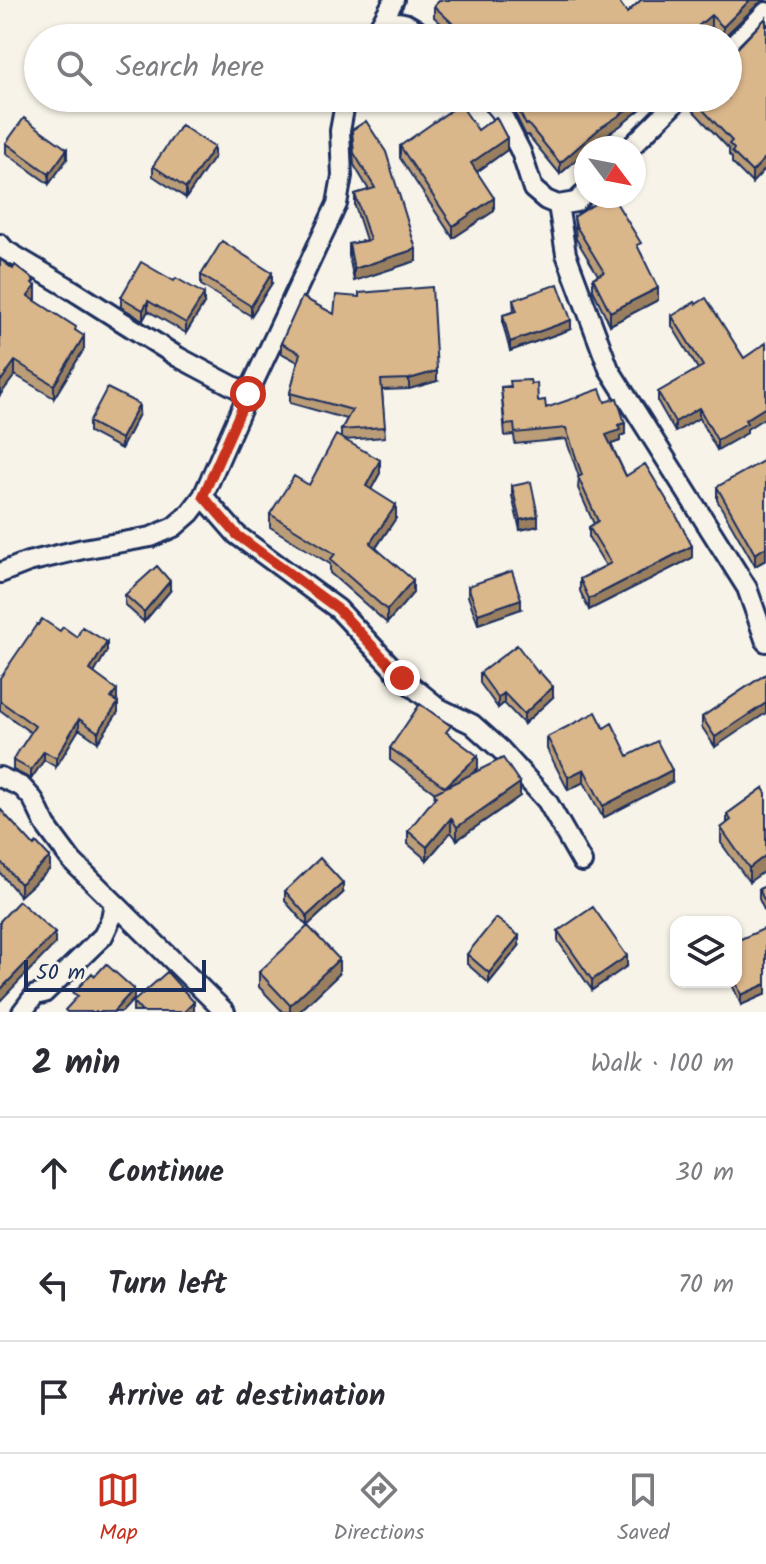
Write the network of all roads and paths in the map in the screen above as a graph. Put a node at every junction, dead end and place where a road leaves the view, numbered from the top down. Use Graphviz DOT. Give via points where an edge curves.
graph roads {
  1 [pos="394,0"];
  2 [pos="766,12"];
  3 [pos="381,24"];
  4 [pos="388,24"];
  5 [pos="408,24"];
  6 [pos="742,36"];
  7 [pos="343,112"];
  8 [pos="501,112"];
  9 [pos="666,112"];
  10 [pos="642,136"];
  11 [pos="574,202"];
  12 [pos="558,205"];
  13 [pos="0,244"];
  14 [pos="248,394"];
  15 [pos="203,496"];
  16 [pos="0,573"];
  17 [pos="766,642"];
  18 [pos="0,777"];
  19 [pos="582,862"];
  20 [pos="114,903"];
  21 [pos="22,1012"];
  22 [pos="225,1012"];
  1 -- 3 [label="street"];
  2 -- 6 [label="street"];
  4 -- 5 [label="street"];
  7 -- 14 [label="street" via="337,204"];
  8 -- 12 [label="street" via="533,189"];
  9 -- 10 [label="street"];
  11 -- 12 [label="street"];
  12 -- 17 [label="street" via="566,254 609,369 747,588"];
  13 -- 14 [label="street" via="178,357"];
  14 -- 15 [label="street"];
  15 -- 16 [label="street" via="174,527 151,537 28,562"];
  15 -- 19 [label="street" via="237,535 338,609 402,678 501,750 547,801"];
  18 -- 20 [label="street" via="33,799 72,861"];
  20 -- 21 [label="street" via="103,936"];
  20 -- 22 [label="street"];
}
